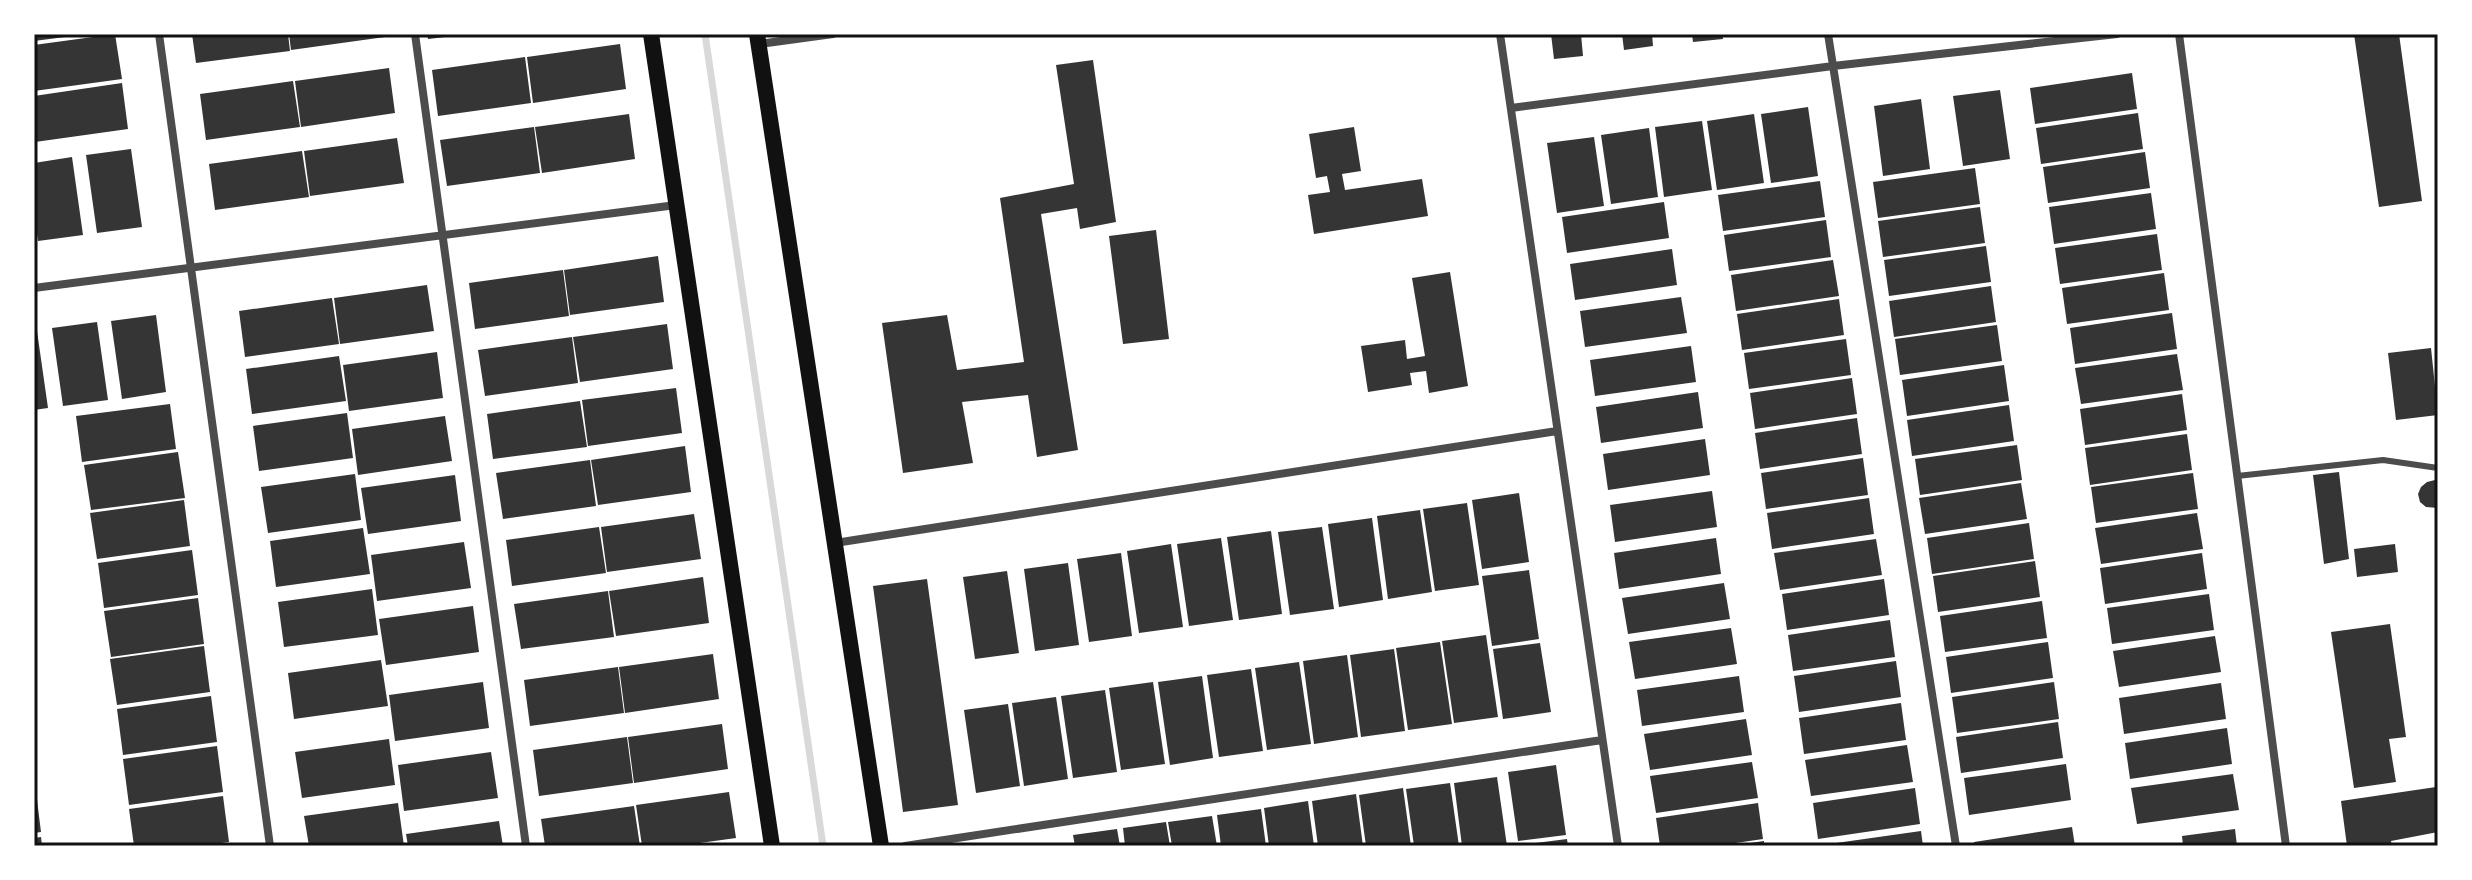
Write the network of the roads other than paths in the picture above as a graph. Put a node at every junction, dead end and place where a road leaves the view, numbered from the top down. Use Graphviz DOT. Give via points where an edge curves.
graph roads {
  1 [pos="159,34"];
  2 [pos="415,34"];
  3 [pos="651,34"];
  4 [pos="833,34"];
  5 [pos="1500,34"];
  6 [pos="1828,34"];
  7 [pos="2117,34"];
  8 [pos="2179,34"];
  9 [pos="758,39"];
  10 [pos="1833,66"];
  11 [pos="1511,108"];
  12 [pos="676,205"];
  13 [pos="442,235"];
  14 [pos="191,267"];
  15 [pos="34,288"];
  16 [pos="1557,431"];
  17 [pos="2438,468"];
  18 [pos="2237,476"];
  19 [pos="835,543"];
  20 [pos="1602,740"];
  21 [pos="270,846"];
  22 [pos="526,846"];
  23 [pos="772,846"];
  24 [pos="881,846"];
  25 [pos="905,846"];
  26 [pos="1618,846"];
  27 [pos="1956,846"];
  28 [pos="2286,846"];
  1 -- 14 [label="street"];
  2 -- 13 [label="street"];
  3 -- 12 [label="main road"];
  4 -- 9 [label="street"];
  5 -- 11 [label="street"];
  6 -- 10 [label="street"];
  7 -- 10 [label="street"];
  8 -- 18 [label="street"];
  9 -- 19 [label="main road"];
  10 -- 11 [label="street"];
  10 -- 27 [label="street"];
  11 -- 16 [label="street"];
  12 -- 13 [label="street"];
  12 -- 23 [label="main road"];
  13 -- 14 [label="street"];
  13 -- 22 [label="street"];
  14 -- 15 [label="street"];
  14 -- 21 [label="street"];
  16 -- 19 [label="street"];
  16 -- 20 [label="street"];
  17 -- 18 [label="lane" via="2383,460"];
  18 -- 28 [label="street"];
  19 -- 24 [label="main road"];
  20 -- 25 [label="street"];
  20 -- 26 [label="street"];
}
